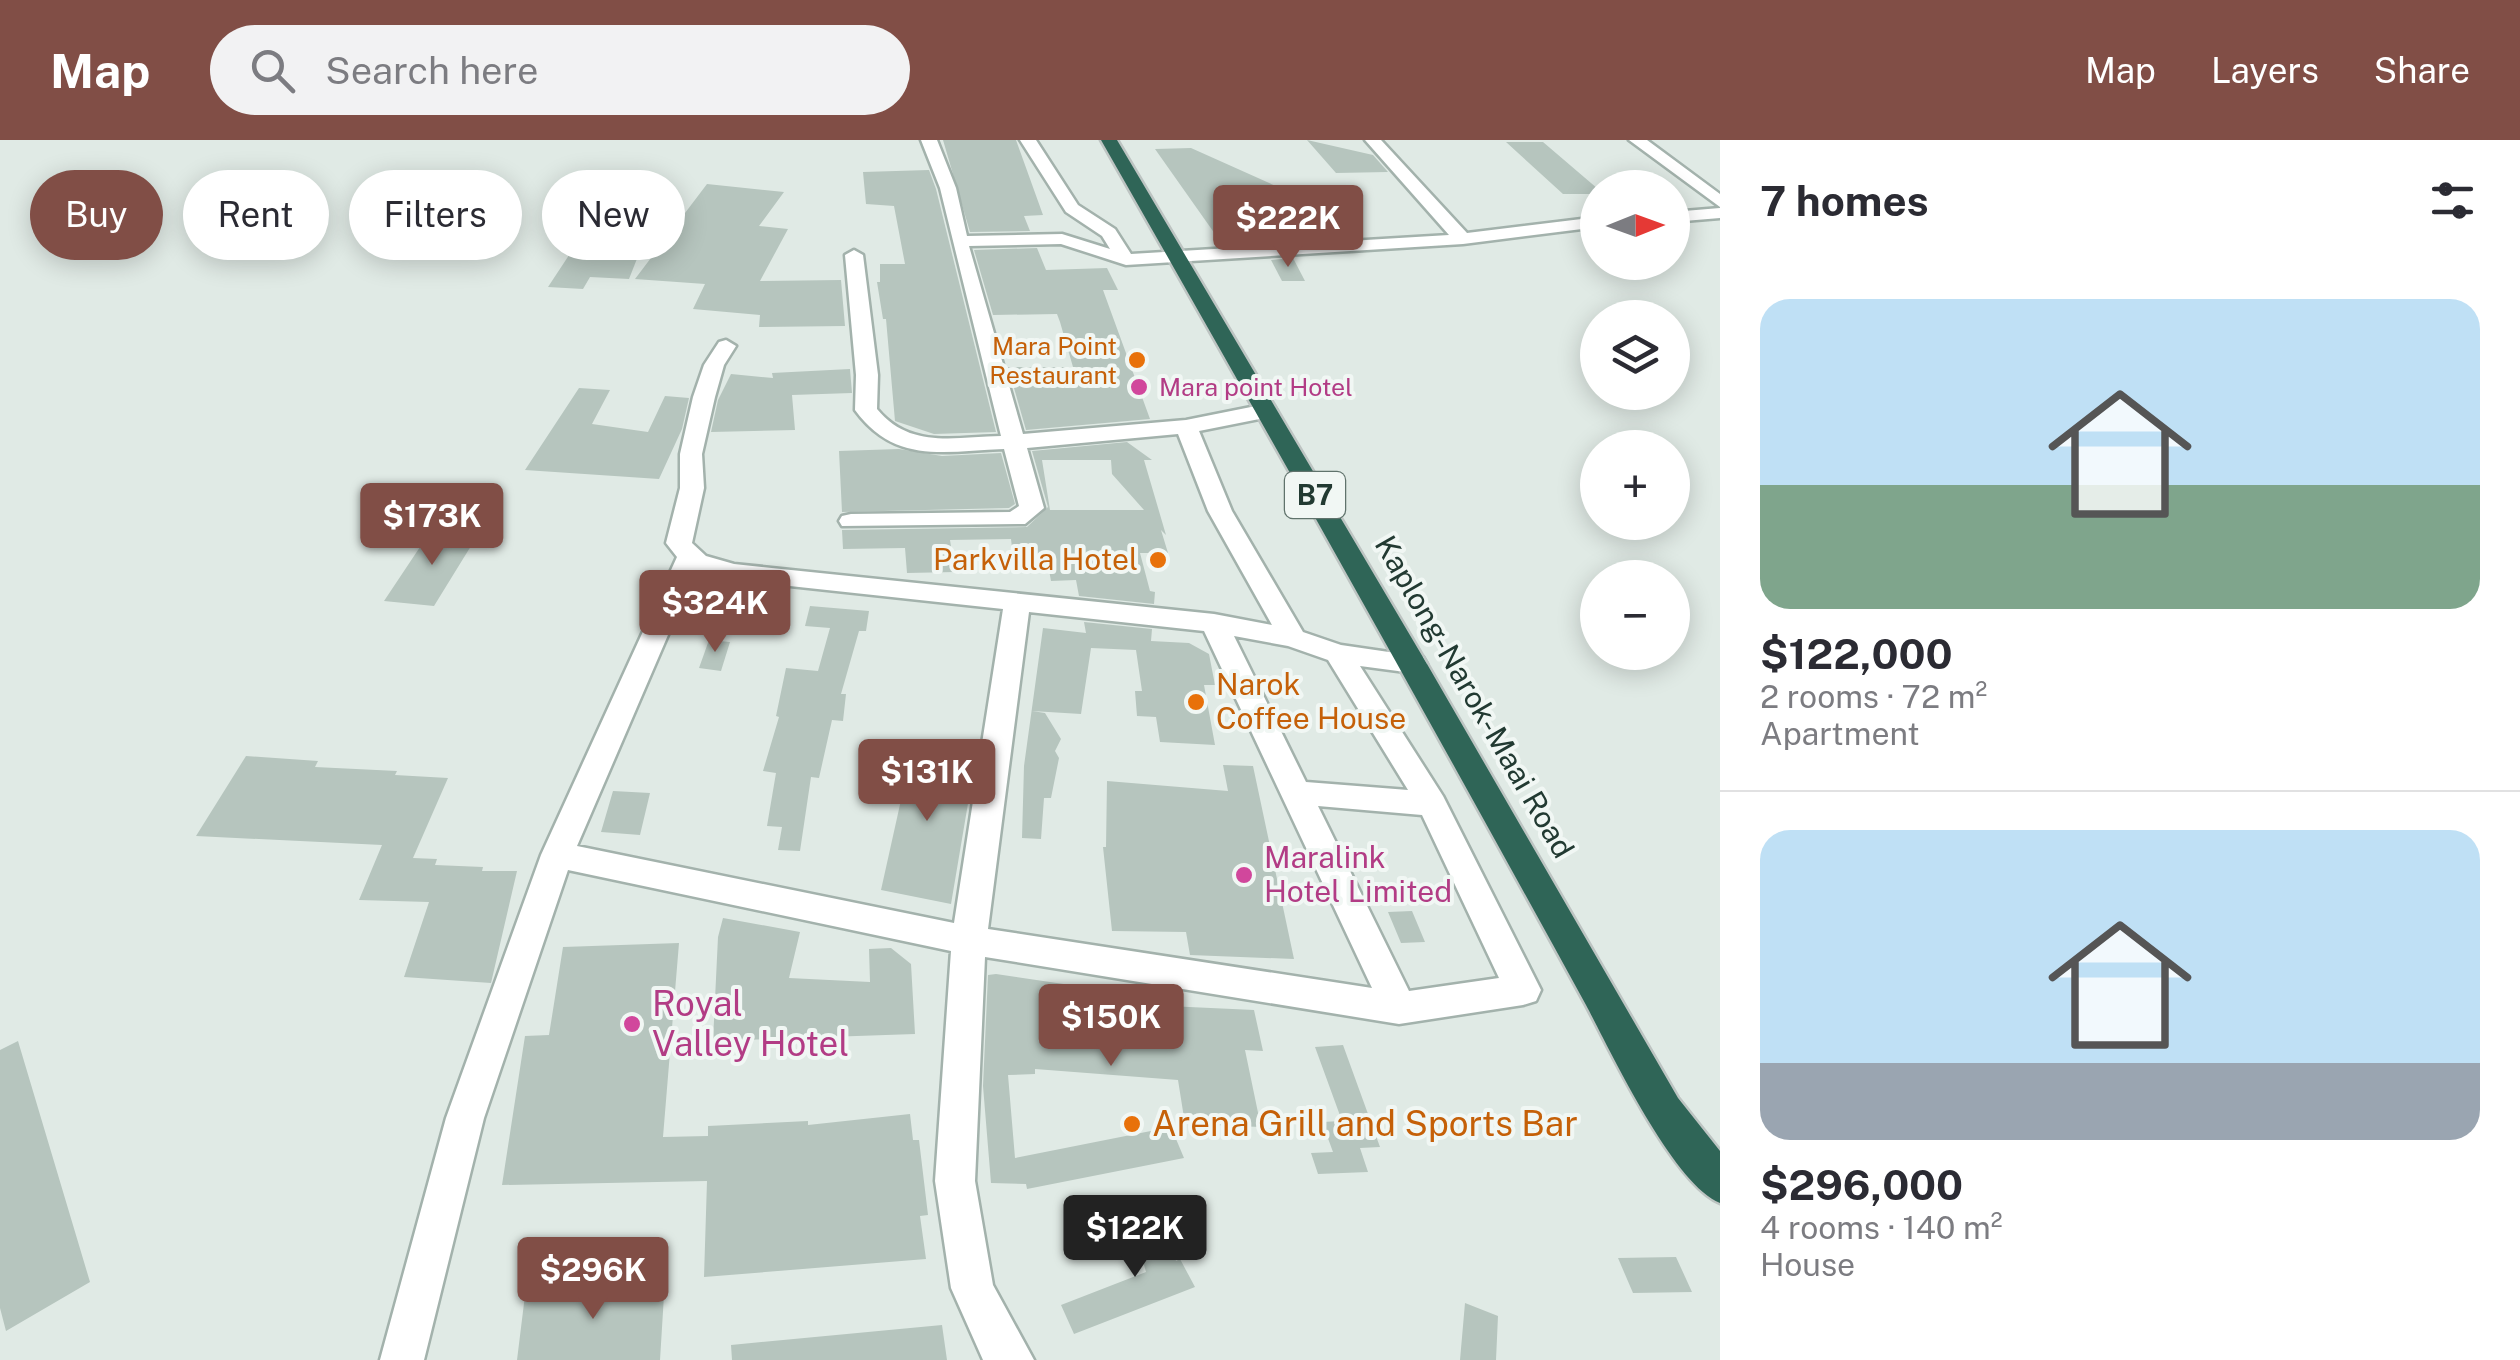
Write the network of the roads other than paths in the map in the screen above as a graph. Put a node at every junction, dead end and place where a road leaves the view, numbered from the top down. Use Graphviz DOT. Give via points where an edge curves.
graph roads {
  1 [pos="929,140"];
  2 [pos="1028,140"];
  3 [pos="1109,140"];
  4 [pos="1373,140"];
  5 [pos="1637,140"];
  6 [pos="1720,202"];
  7 [pos="1720,213"];
  8 [pos="1690,216"];
  9 [pos="1580,224"];
  10 [pos="1463,239"];
  11 [pos="959,241"];
  12 [pos="854,254"];
  13 [pos="1176,256"];
  14 [pos="1126,260"];
  15 [pos="726,346"];
  16 [pos="1266,411"];
  17 [pos="1186,427"];
  18 [pos="1013,442"];
  19 [pos="851,521"];
  20 [pos="688,560"];
  21 [pos="1018,601"];
  22 [pos="1214,623"];
  23 [pos="1293,638"];
  24 [pos="1338,654"];
  25 [pos="1414,664"];
  26 [pos="1295,793"];
  27 [pos="1432,804"];
  28 [pos="557,855"];
  29 [pos="970,940"];
  30 [pos="1399,1008"];
  31 [pos="1720,1183"];
  32 [pos="402,1360"];
  33 [pos="1012,1360"];
  1 -- 11 [label="street"];
  2 -- 14 [label="street" via="1072,208 1109,233"];
  3 -- 13 [label="highway, Kaplong-Narok-Maai Road / B7"];
  4 -- 10 [label="street"];
  5 -- 6 [label="street"];
  7 -- 8 [label="street"];
  9 -- 10 [label="street"];
  10 -- 13 [label="street"];
  11 -- 14 [label="street" via="1062,239"];
  11 -- 18 [label="street"];
  12 -- 18 [label="street" via="866,410 884,432 920,446"];
  13 -- 14 [label="street"];
  13 -- 16 [label="highway, Kaplong-Narok-Maai Road / B7"];
  15 -- 20 [label="street" via="709,381 692,454 679,543"];
  16 -- 17 [label="street"];
  16 -- 25 [label="highway, Kaplong-Narok-Maai Road / B7"];
  17 -- 18 [label="street"];
  17 -- 23 [label="street" via="1220,511"];
  18 -- 19 [label="street" via="1032,508 1016,519"];
  20 -- 21 [label="street" via="710,568"];
  20 -- 28 [label="street"];
  21 -- 22 [label="street"];
  21 -- 29 [label="street"];
  22 -- 23 [label="street"];
  22 -- 26 [label="street"];
  23 -- 24 [label="street"];
  24 -- 25 [label="street"];
  24 -- 27 [label="street"];
  25 -- 31 [label="highway, Kaplong-Narok-Maai Road / B7" via="1664,1111"];
  26 -- 27 [label="street"];
  26 -- 30 [label="street"];
  27 -- 30 [label="street" via="1524,990"];
  28 -- 29 [label="street"];
  28 -- 32 [label="street" via="465,1118"];
  29 -- 30 [label="street"];
  29 -- 33 [label="street" via="955,1181 972,1288"];
}
